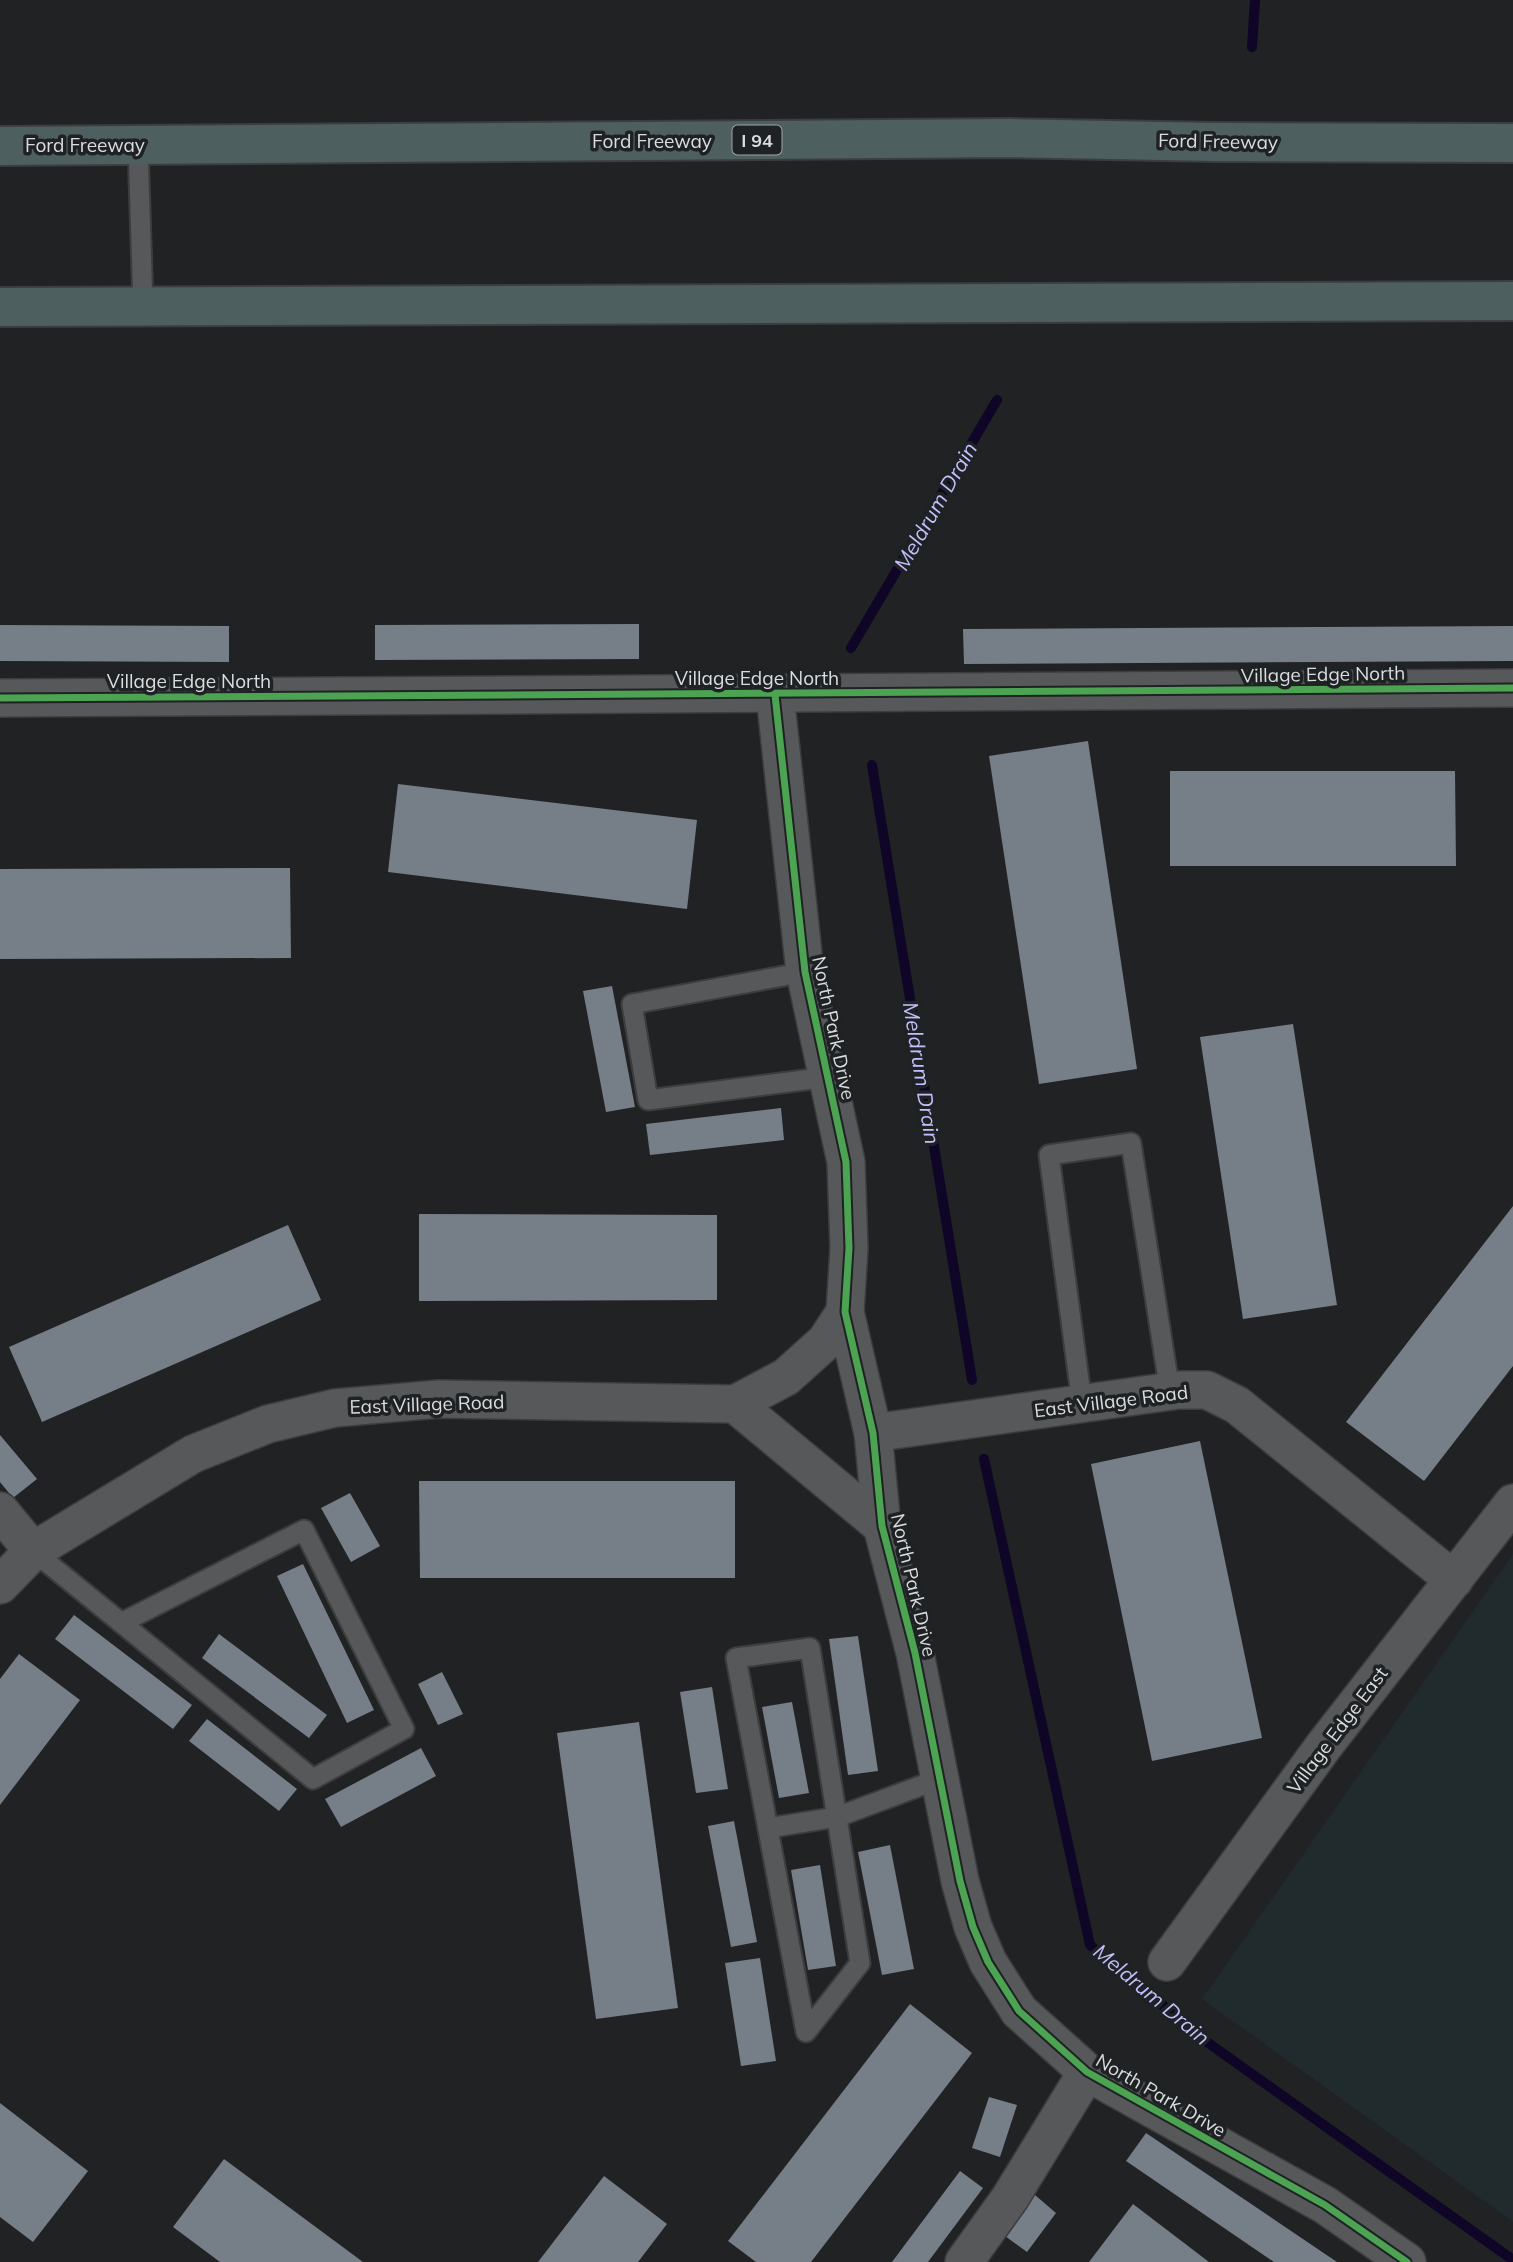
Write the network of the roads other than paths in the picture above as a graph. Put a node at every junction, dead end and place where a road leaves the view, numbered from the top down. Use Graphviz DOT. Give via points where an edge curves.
graph roads {
  1 [pos="1513,143"];
  2 [pos="138,145"];
  3 [pos="0,146"];
  4 [pos="1513,301"];
  5 [pos="143,306"];
  6 [pos="0,307"];
  7 [pos="1513,688"];
  8 [pos="775,695"];
  9 [pos="0,698"];
  10 [pos="805,972"];
  11 [pos="828,1077"];
  12 [pos="845,1312"];
  13 [pos="1170,1392"];
  14 [pos="1082,1403"];
  15 [pos="735,1404"];
  16 [pos="873,1433"];
  17 [pos="1513,1503"];
  18 [pos="0,1511"];
  19 [pos="882,1526"];
  20 [pos="33,1551"];
  21 [pos="1454,1580"];
  22 [pos="0,1585"];
  23 [pos="121,1623"];
  24 [pos="939,1779"];
  25 [pos="837,1816"];
  26 [pos="768,1828"];
  27 [pos="1167,1962"];
  28 [pos="1087,2072"];
  29 [pos="964,2262"];
  30 [pos="1407,2262"];
  1 -- 2 [label="highway, Ford Freeway / I 94" via="1009,138"];
  2 -- 3 [label="highway, Ford Freeway / I 94"];
  2 -- 5 [label="lane"];
  4 -- 5 [label="highway"];
  5 -- 6 [label="highway"];
  7 -- 8 [label="street, Village Edge North"];
  8 -- 9 [label="street, Village Edge North"];
  8 -- 10 [label="street, North Park Drive"];
  10 -- 11 [label="street, North Park Drive"];
  10 -- 11 [label="lane" via="632,1004 648,1100"];
  11 -- 12 [label="street, North Park Drive" via="846,1162 849,1248"];
  12 -- 15 [label="street, East Village Road" via="826,1341 786,1377"];
  12 -- 16 [label="street, North Park Drive"];
  13 -- 14 [label="street, East Village Road"];
  13 -- 14 [label="lane" via="1131,1143 1049,1154"];
  13 -- 21 [label="street, East Village Road" via="1207,1390 1237,1405"];
  14 -- 16 [label="street, East Village Road"];
  15 -- 19 [label="street"];
  15 -- 20 [label="street, East Village Road" via="439,1399 335,1408 268,1424 193,1454"];
  16 -- 19 [label="street, North Park Drive"];
  17 -- 21 [label="street, Village Edge East"];
  18 -- 20 [label="street"];
  19 -- 24 [label="street, North Park Drive" via="915,1654"];
  20 -- 22 [label="street, East Village Road"];
  20 -- 23 [label="lane"];
  21 -- 27 [label="street, Village Edge East" via="1323,1747"];
  23 -- 23 [label="lane" via="313,1779 404,1729 304,1530"];
  24 -- 25 [label="lane"];
  24 -- 28 [label="street, North Park Drive" via="960,1881 988,1962 1019,2011"];
  25 -- 26 [label="lane"];
  25 -- 26 [label="lane" via="810,1648 736,1658"];
  25 -- 26 [label="lane" via="860,1963 806,2032"];
  28 -- 29 [label="street" via="1010,2199"];
  28 -- 30 [label="street, North Park Drive" via="1325,2205"];
}
